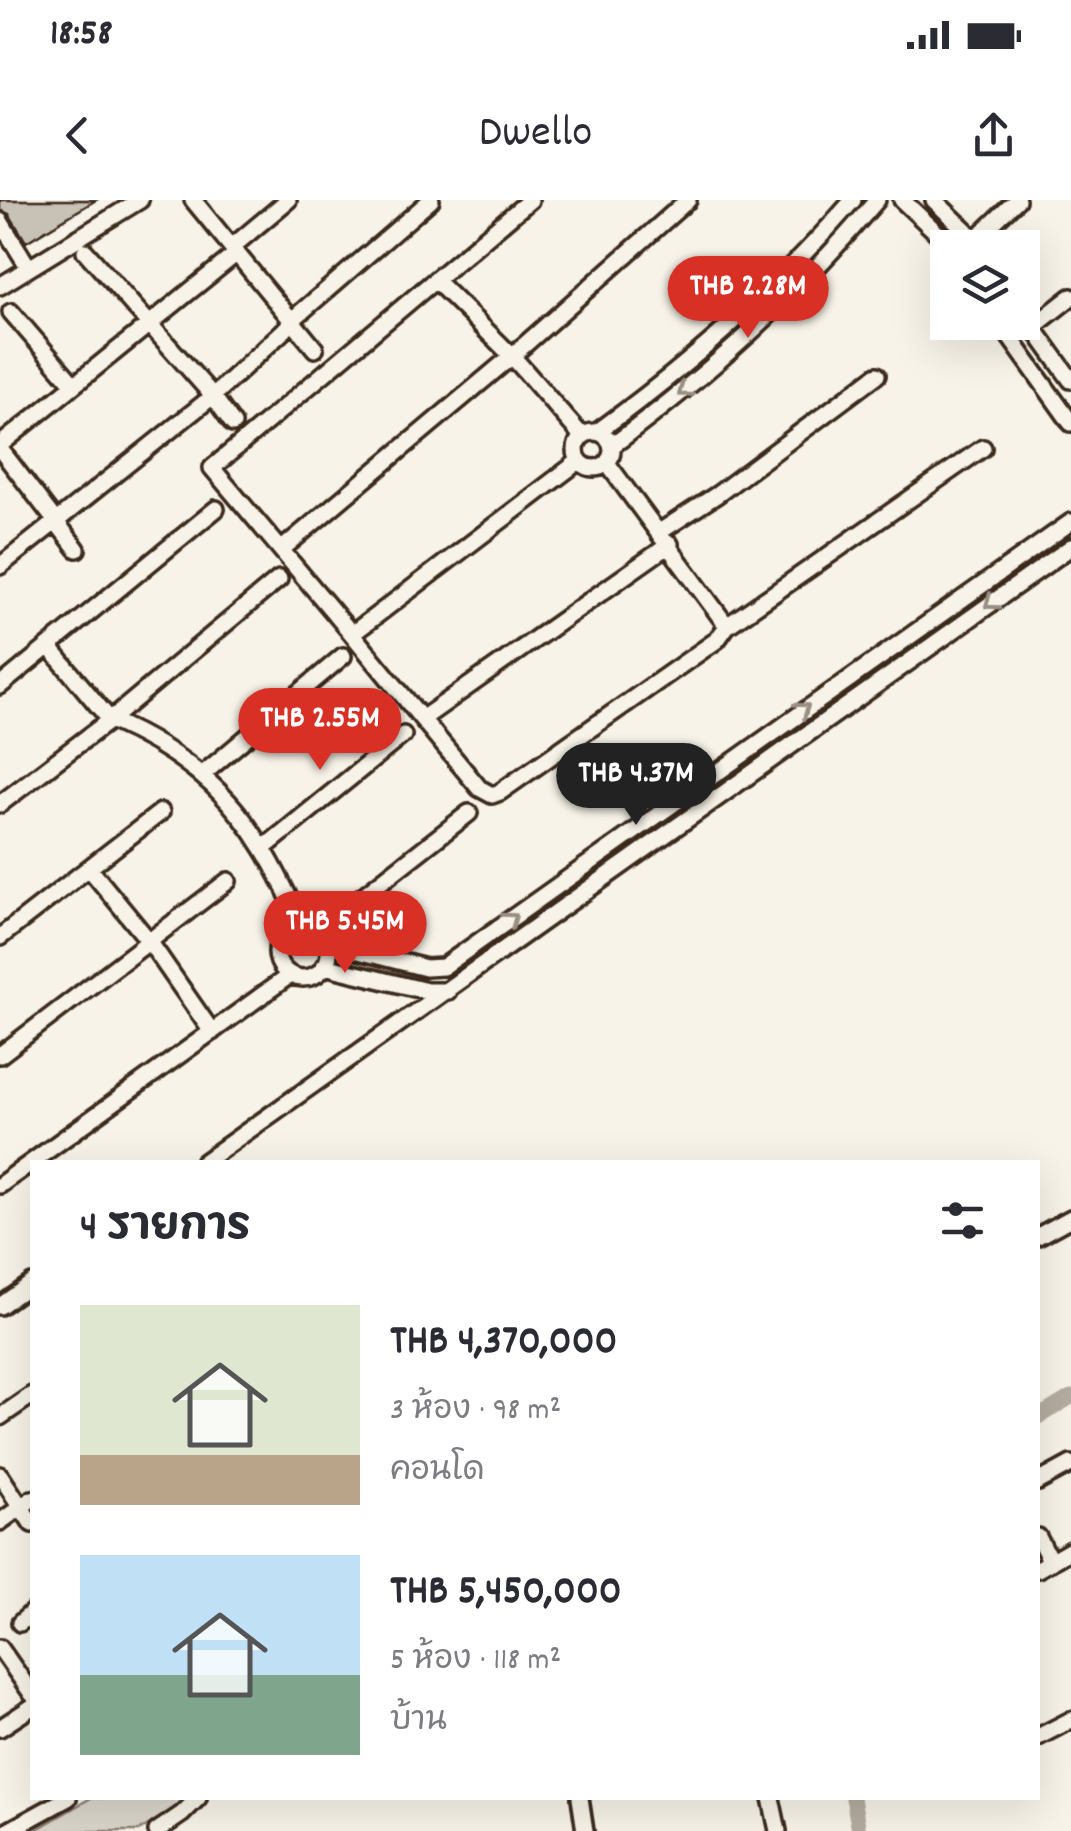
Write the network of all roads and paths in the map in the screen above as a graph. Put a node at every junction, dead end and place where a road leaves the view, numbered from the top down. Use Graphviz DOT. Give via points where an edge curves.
graph roads {
  1 [pos="140,200"];
  2 [pos="193,200"];
  3 [pos="288,200"];
  4 [pos="431,200"];
  5 [pos="530,200"];
  6 [pos="688,200"];
  7 [pos="852,200"];
  8 [pos="877,200"];
  9 [pos="902,200"];
  10 [pos="934,200"];
  11 [pos="1018,200"];
  12 [pos="0,221"];
  13 [pos="934,230"];
  14 [pos="966,230"];
  15 [pos="991,230"];
  16 [pos="234,250"];
  17 [pos="86,251"];
  18 [pos="30,268"];
  19 [pos="435,280"];
  20 [pos="0,286"];
  21 [pos="1071,297"];
  22 [pos="11,312"];
  23 [pos="293,320"];
  24 [pos="1040,321"];
  25 [pos="148,322"];
  26 [pos="1040,337"];
  27 [pos="1012,340"];
  28 [pos="316,349"];
  29 [pos="512,356"];
  30 [pos="876,375"];
  31 [pos="1071,380"];
  32 [pos="74,385"];
  33 [pos="214,396"];
  34 [pos="1071,423"];
  35 [pos="233,424"];
  36 [pos="590,434"];
  37 [pos="612,446"];
  38 [pos="0,447"];
  39 [pos="982,448"];
  40 [pos="579,461"];
  41 [pos="607,463"];
  42 [pos="216,509"];
  43 [pos="55,522"];
  44 [pos="1071,522"];
  45 [pos="666,538"];
  46 [pos="1071,547"];
  47 [pos="77,549"];
  48 [pos="281,550"];
  49 [pos="1024,554"];
  50 [pos="0,566"];
  51 [pos="1035,571"];
  52 [pos="280,579"];
  53 [pos="728,626"];
  54 [pos="352,634"];
  55 [pos="50,648"];
  56 [pos="343,656"];
  57 [pos="838,684"];
  58 [pos="0,686"];
  59 [pos="851,702"];
  60 [pos="422,719"];
  61 [pos="110,720"];
  62 [pos="403,734"];
  63 [pos="202,774"];
  64 [pos="0,804"];
  65 [pos="161,812"];
  66 [pos="469,813"];
  67 [pos="265,847"];
  68 [pos="89,868"];
  69 [pos="228,881"];
  70 [pos="301,926"];
  71 [pos="0,937"];
  72 [pos="322,937"];
  73 [pos="148,941"];
  74 [pos="324,966"];
  75 [pos="444,967"];
  76 [pos="290,975"];
  77 [pos="448,991"];
  78 [pos="212,1032"];
  79 [pos="0,1054"];
  80 [pos="35,1160"];
  81 [pos="207,1160"];
  82 [pos="30,1163"];
  83 [pos="0,1185"];
  84 [pos="1071,1218"];
  85 [pos="1040,1235"];
  86 [pos="30,1285"];
  87 [pos="0,1306"];
  88 [pos="30,1396"];
  89 [pos="0,1418"];
  90 [pos="1071,1464"];
  91 [pos="0,1476"];
  92 [pos="1040,1481"];
  93 [pos="27,1503"];
  94 [pos="0,1522"];
  95 [pos="1071,1550"];
  96 [pos="1044,1566"];
  97 [pos="0,1648"];
  98 [pos="30,1691"];
  99 [pos="30,1708"];
  100 [pos="1071,1720"];
  101 [pos="0,1728"];
  102 [pos="1040,1736"];
  103 [pos="64,1800"];
  104 [pos="196,1800"];
  105 [pos="580,1800"];
  106 [pos="771,1800"];
  107 [pos="8,1831"];
  108 [pos="157,1831"];
  109 [pos="585,1831"];
  110 [pos="778,1831"];
  1 -- 18 [label="street"];
  2 -- 16 [label="street"];
  3 -- 16 [label="street"];
  4 -- 23 [label="street"];
  5 -- 19 [label="street"];
  6 -- 29 [label="street"];
  7 -- 36 [label="street" via="753,307 664,384"];
  8 -- 37 [label="street, one-way" via="776,311"];
  9 -- 13 [label="street"];
  10 -- 14 [label="street"];
  11 -- 15 [label="street"];
  12 -- 18 [label="street"];
  16 -- 23 [label="street"];
  16 -- 25 [label="street"];
  17 -- 25 [label="street"];
  18 -- 20 [label="street"];
  19 -- 29 [label="street"];
  19 -- 48 [label="street" via="212,468"];
  21 -- 24 [label="street"];
  22 -- 32 [label="street"];
  23 -- 28 [label="street"];
  23 -- 33 [label="street"];
  25 -- 32 [label="street"];
  25 -- 33 [label="street"];
  26 -- 31 [label="street"];
  27 -- 34 [label="street"];
  29 -- 36 [label="street"];
  29 -- 48 [label="street"];
  30 -- 45 [label="street"];
  32 -- 38 [label="street"];
  33 -- 35 [label="street"];
  33 -- 43 [label="street"];
  36 -- 37 [label="street" via="607,437"];
  36 -- 40 [label="street" via="575,450"];
  37 -- 41 [label="street"];
  38 -- 43 [label="street"];
  39 -- 53 [label="street"];
  40 -- 41 [label="street" via="592,468"];
  40 -- 54 [label="street"];
  41 -- 45 [label="street"];
  42 -- 55 [label="street"];
  43 -- 47 [label="street"];
  43 -- 50 [label="street"];
  44 -- 49 [label="street"];
  45 -- 53 [label="street"];
  45 -- 60 [label="street"];
  46 -- 51 [label="street"];
  48 -- 54 [label="street"];
  49 -- 51 [label="street"];
  49 -- 57 [label="street"];
  51 -- 59 [label="street, one-way"];
  52 -- 61 [label="street"];
  53 -- 60 [label="street" via="717,640 492,794 478,788"];
  54 -- 60 [label="street"];
  55 -- 58 [label="street"];
  55 -- 61 [label="street"];
  56 -- 63 [label="street"];
  57 -- 59 [label="street"];
  75 -- 57 [label="street, one-way"];
  59 -- 77 [label="street"];
  61 -- 63 [label="street" via="150,737"];
  61 -- 64 [label="street"];
  62 -- 67 [label="street"];
  63 -- 67 [label="street"];
  65 -- 68 [label="street"];
  66 -- 72 [label="street"];
  67 -- 70 [label="street"];
  68 -- 71 [label="street"];
  68 -- 73 [label="street"];
  69 -- 73 [label="street"];
  70 -- 72 [label="street"];
  70 -- 76 [label="street" via="277,947"];
  72 -- 74 [label="street" via="329,954"];
  72 -- 75 [label="street" via="426,968"];
  73 -- 78 [label="street"];
  73 -- 79 [label="street"];
  74 -- 76 [label="street" via="306,978"];
  74 -- 77 [label="street"];
  75 -- 77 [label="street"];
  76 -- 78 [label="street"];
  77 -- 81 [label="street"];
  78 -- 80 [label="street"];
  82 -- 83 [label="street"];
  84 -- 85 [label="street"];
  86 -- 87 [label="street"];
  88 -- 89 [label="street"];
  90 -- 92 [label="street"];
  91 -- 93 [label="street"];
  93 -- 94 [label="street"];
  95 -- 96 [label="street"];
  97 -- 98 [label="street"];
  99 -- 101 [label="street"];
  100 -- 102 [label="street"];
  103 -- 107 [label="street"];
  104 -- 108 [label="street"];
  105 -- 109 [label="street"];
  106 -- 110 [label="street"];
}
